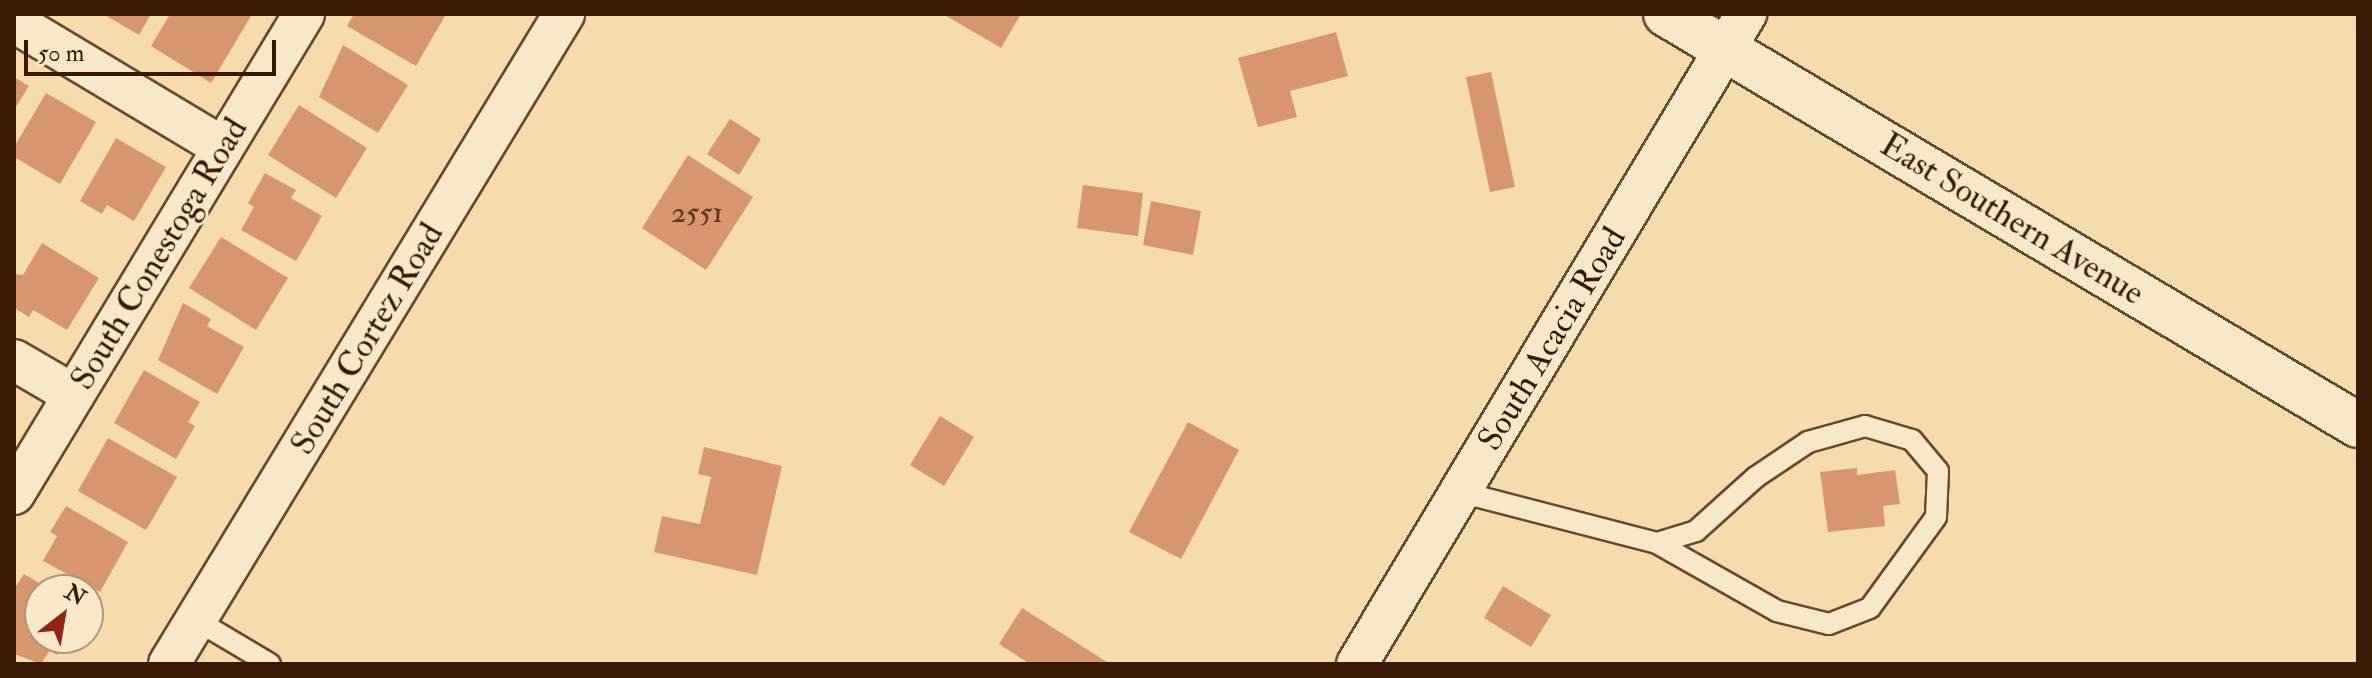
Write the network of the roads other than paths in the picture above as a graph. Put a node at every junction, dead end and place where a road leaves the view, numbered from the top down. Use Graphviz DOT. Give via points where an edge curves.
graph roads {
  1 [pos="304,14"];
  2 [pos="564,14"];
  3 [pos="1666,14"];
  4 [pos="14,22"];
  5 [pos="1736,32"];
  6 [pos="222,147"];
  7 [pos="14,360"];
  8 [pos="74,395"];
  9 [pos="2358,425"];
  10 [pos="1460,492"];
  11 [pos="14,494"];
  12 [pos="1657,543"];
  13 [pos="196,620"];
  14 [pos="169,664"];
  15 [pos="270,664"];
  16 [pos="1357,664"];
  1 -- 6 [label="street, South Conestoga Road"];
  2 -- 13 [label="street, South Cortez Road"];
  3 -- 5 [label="street, East Southern Avenue"];
  4 -- 6 [label="street"];
  5 -- 9 [label="street, East Southern Avenue"];
  5 -- 10 [label="street, South Acacia Road"];
  6 -- 8 [label="street, South Conestoga Road"];
  7 -- 8 [label="street"];
  8 -- 11 [label="street, South Conestoga Road"];
  10 -- 12 [label="lane"];
  10 -- 16 [label="street, South Acacia Road"];
  12 -- 12 [label="lane" via="1696,531 1756,477 1808,442 1865,426 1912,440 1938,471 1936,517 1870,608 1829,624 1777,611"];
  13 -- 14 [label="street, South Cortez Road"];
  13 -- 15 [label="lane"];
}
